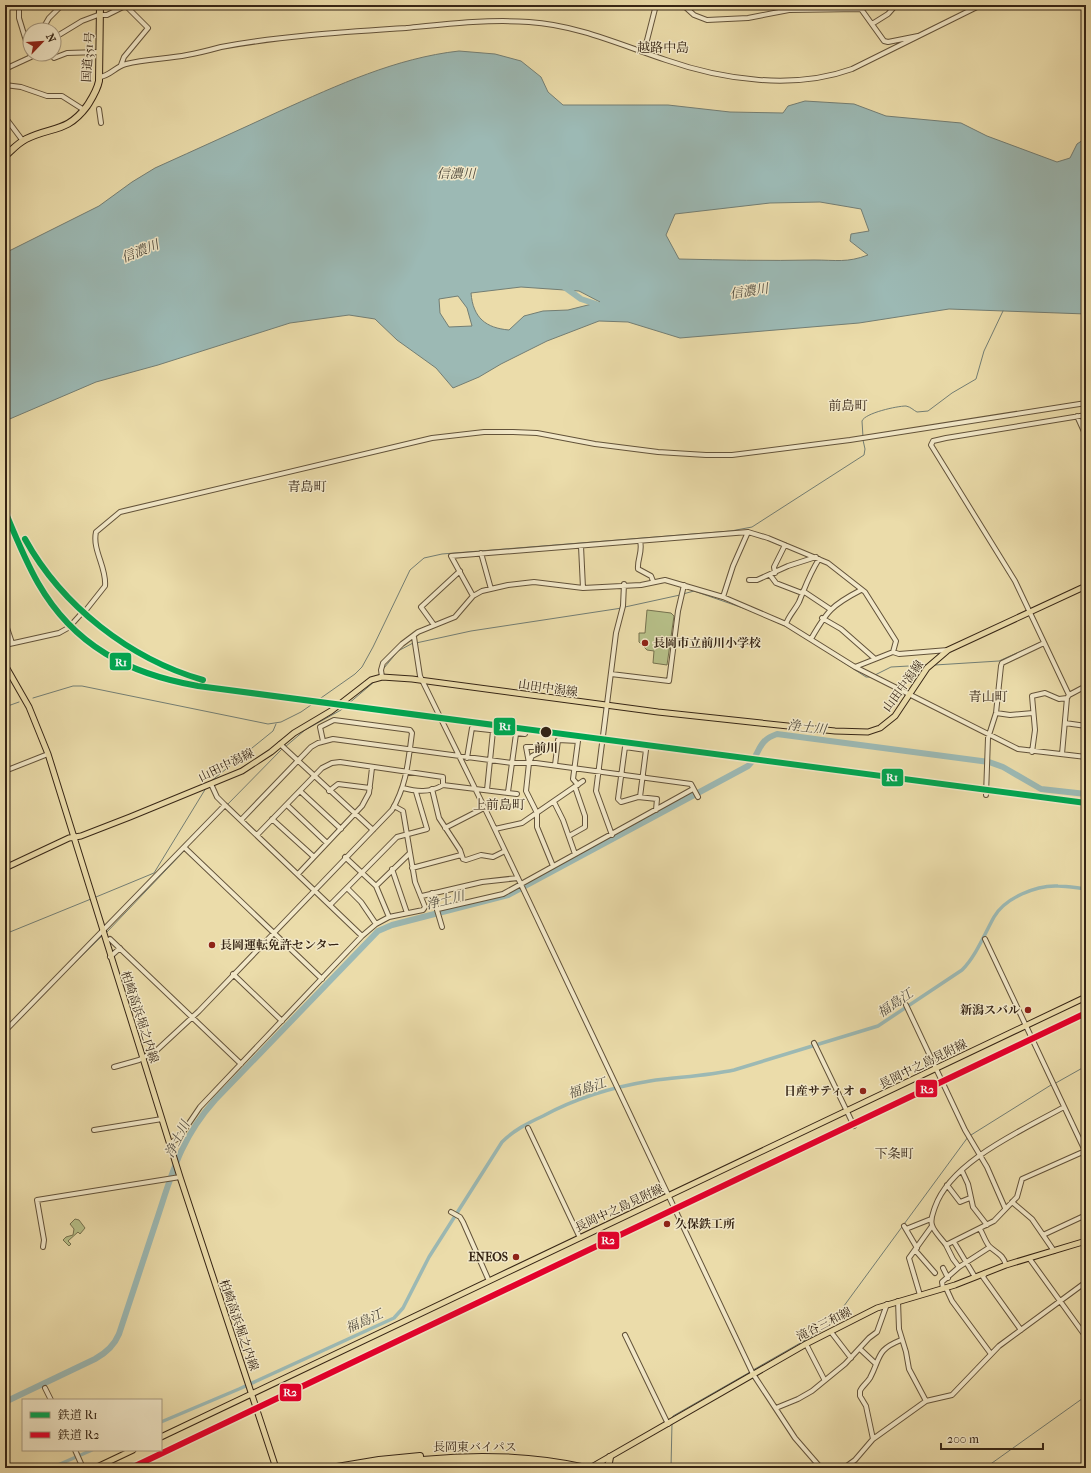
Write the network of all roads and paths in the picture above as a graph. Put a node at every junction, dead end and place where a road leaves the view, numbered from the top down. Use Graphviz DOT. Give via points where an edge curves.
graph roads {
  1 [pos="19,5"];
  2 [pos="62,5"];
  3 [pos="100,5"];
  4 [pos="126,5"];
  5 [pos="656,5"];
  6 [pos="683,5"];
  7 [pos="868,5"];
  8 [pos="896,5"];
  9 [pos="981,5"];
  10 [pos="861,9"];
  11 [pos="101,15"];
  12 [pos="47,22"];
  13 [pos="872,24"];
  14 [pos="22,26"];
  15 [pos="62,33"];
  16 [pos="919,36"];
  17 [pos="100,52"];
  18 [pos="644,52"];
  19 [pos="62,54"];
  20 [pos="22,61"];
  21 [pos="121,66"];
  22 [pos="5,69"];
  23 [pos="99,77"];
  24 [pos="5,85"];
  25 [pos="99,109"];
  26 [pos="84,110"];
  27 [pos="5,117"];
  28 [pos="101,123"];
  29 [pos="23,141"];
  30 [pos="5,156"];
  31 [pos="1086,403"];
  32 [pos="1086,415"];
  33 [pos="1077,416"];
  34 [pos="1086,436"];
  35 [pos="748,532"];
  36 [pos="640,542"];
  37 [pos="784,545"];
  38 [pos="581,546"];
  39 [pos="481,553"];
  40 [pos="817,558"];
  41 [pos="460,571"];
  42 [pos="773,574"];
  43 [pos="748,580"];
  44 [pos="653,582"];
  45 [pos="624,584"];
  46 [pos="684,585"];
  47 [pos="1086,586"];
  48 [pos="583,588"];
  49 [pos="491,589"];
  50 [pos="861,590"];
  51 [pos="802,592"];
  52 [pos="473,596"];
  53 [pos="723,597"];
  54 [pos="830,609"];
  55 [pos="86,610"];
  56 [pos="1029,612"];
  57 [pos="81,614"];
  58 [pos="822,618"];
  59 [pos="5,622"];
  60 [pos="72,624"];
  61 [pos="786,624"];
  62 [pos="434,625"];
  63 [pos="68,628"];
  64 [pos="414,637"];
  65 [pos="811,639"];
  66 [pos="12,643"];
  67 [pos="1044,643"];
  68 [pos="5,645"];
  69 [pos="948,650"];
  70 [pos="893,652"];
  71 [pos="874,658"];
  72 [pos="5,665"];
  73 [pos="855,668"];
  74 [pos="611,674"];
  75 [pos="382,677"];
  76 [pos="422,681"];
  77 [pos="1086,686"];
  78 [pos="910,695"];
  79 [pos="1068,696"];
  80 [pos="607,706"];
  81 [pos="996,713"];
  82 [pos="1033,713"];
  83 [pos="1064,723"];
  84 [pos="1086,726"];
  85 [pos="493,730"];
  86 [pos="516,734"];
  87 [pos="524,734"];
  88 [pos="990,734"];
  89 [pos="323,741"];
  90 [pos="280,744"];
  91 [pos="410,750"];
  92 [pos="1032,752"];
  93 [pos="48,754"];
  94 [pos="1062,754"];
  95 [pos="458,756"];
  96 [pos="1086,757"];
  97 [pos="467,758"];
  98 [pos="298,761"];
  99 [pos="491,761"];
  100 [pos="512,763"];
  101 [pos="529,763"];
  102 [pos="555,765"];
  103 [pos="372,768"];
  104 [pos="574,768"];
  105 [pos="5,771"];
  106 [pos="598,771"];
  107 [pos="407,772"];
  108 [pos="622,774"];
  109 [pos="313,776"];
  110 [pos="642,779"];
  111 [pos="583,781"];
  112 [pos="211,784"];
  113 [pos="443,785"];
  114 [pos="576,786"];
  115 [pos="370,788"];
  116 [pos="403,788"];
  117 [pos="474,788"];
  118 [pos="432,790"];
  119 [pos="487,790"];
  120 [pos="694,790"];
  121 [pos="300,791"];
  122 [pos="329,791"];
  123 [pos="416,792"];
  124 [pos="508,792"];
  125 [pos="517,794"];
  126 [pos="986,795"];
  127 [pos="640,797"];
  128 [pos="698,797"];
  129 [pos="554,802"];
  130 [pos="225,805"];
  131 [pos="287,805"];
  132 [pos="394,806"];
  133 [pos="484,808"];
  134 [pos="656,810"];
  135 [pos="537,813"];
  136 [pos="355,815"];
  137 [pos="272,819"];
  138 [pos="241,820"];
  139 [pos="445,828"];
  140 [pos="340,829"];
  141 [pos="495,829"];
  142 [pos="373,830"];
  143 [pos="407,834"];
  144 [pos="257,835"];
  145 [pos="612,835"];
  146 [pos="569,836"];
  147 [pos="74,837"];
  148 [pos="327,843"];
  149 [pos="185,848"];
  150 [pos="505,852"];
  151 [pos="410,853"];
  152 [pos="575,854"];
  153 [pos="461,855"];
  154 [pos="346,856"];
  155 [pos="314,857"];
  156 [pos="553,866"];
  157 [pos="5,868"];
  158 [pos="412,868"];
  159 [pos="392,869"];
  160 [pos="362,873"];
  161 [pos="298,874"];
  162 [pos="518,878"];
  163 [pos="520,884"];
  164 [pos="376,886"];
  165 [pos="347,888"];
  166 [pos="314,890"];
  167 [pos="432,893"];
  168 [pos="422,896"];
  169 [pos="330,905"];
  170 [pos="438,912"];
  171 [pos="407,913"];
  172 [pos="389,918"];
  173 [pos="376,924"];
  174 [pos="442,926"];
  175 [pos="102,932"];
  176 [pos="273,932"];
  177 [pos="362,936"];
  178 [pos="110,939"];
  179 [pos="985,939"];
  180 [pos="120,948"];
  181 [pos="110,958"];
  182 [pos="233,974"];
  183 [pos="322,979"];
  184 [pos="1086,997"];
  185 [pos="906,1005"];
  186 [pos="193,1017"];
  187 [pos="282,1021"];
  188 [pos="1026,1026"];
  189 [pos="5,1031"];
  190 [pos="814,1043"];
  191 [pos="143,1058"];
  192 [pos="241,1064"];
  193 [pos="114,1067"];
  194 [pos="936,1069"];
  195 [pos="1064,1108"];
  196 [pos="847,1111"];
  197 [pos="162,1119"];
  198 [pos="854,1126"];
  199 [pos="528,1128"];
  200 [pos="94,1130"];
  201 [pos="170,1143"];
  202 [pos="1085,1152"];
  203 [pos="980,1155"];
  204 [pos="962,1171"];
  205 [pos="180,1177"];
  206 [pos="947,1185"];
  207 [pos="668,1196"];
  208 [pos="970,1198"];
  209 [pos="1012,1202"];
  210 [pos="1005,1208"];
  211 [pos="452,1212"];
  212 [pos="1086,1215"];
  213 [pos="931,1219"];
  214 [pos="987,1225"];
  215 [pos="932,1226"];
  216 [pos="980,1229"];
  217 [pos="1043,1235"];
  218 [pos="580,1238"];
  219 [pos="1086,1241"];
  220 [pos="954,1242"];
  221 [pos="946,1245"];
  222 [pos="43,1247"];
  223 [pos="990,1248"];
  224 [pos="916,1249"];
  225 [pos="1054,1251"];
  226 [pos="1029,1258"];
  227 [pos="967,1263"];
  228 [pos="1006,1265"];
  229 [pos="959,1267"];
  230 [pos="943,1268"];
  231 [pos="935,1273"];
  232 [pos="985,1273"];
  233 [pos="975,1277"];
  234 [pos="948,1278"];
  235 [pos="489,1281"];
  236 [pos="1086,1282"];
  237 [pos="944,1288"];
  238 [pos="920,1295"];
  239 [pos="898,1301"];
  240 [pos="1060,1301"];
  241 [pos="887,1304"];
  242 [pos="1021,1330"];
  243 [pos="831,1332"];
  244 [pos="625,1335"];
  245 [pos="1086,1337"];
  246 [pos="902,1340"];
  247 [pos="806,1344"];
  248 [pos="860,1349"];
  249 [pos="991,1354"];
  250 [pos="851,1358"];
  251 [pos="876,1364"];
  252 [pos="753,1374"];
  253 [pos="824,1379"];
  254 [pos="45,1388"];
  255 [pos="251,1391"];
  256 [pos="50,1399"];
  257 [pos="926,1401"];
  258 [pos="776,1408"];
  259 [pos="668,1424"];
  260 [pos="162,1436"];
  261 [pos="873,1440"];
  262 [pos="131,1451"];
  263 [pos="76,1452"];
  264 [pos="610,1457"];
  265 [pos="460,1461"];
  266 [pos="413,1462"];
  267 [pos="276,1467"];
  268 [pos="83,1468"];
  269 [pos="95,1468"];
  270 [pos="331,1468"];
  271 [pos="365,1468"];
  272 [pos="389,1468"];
  273 [pos="539,1468"];
  274 [pos="552,1468"];
  275 [pos="586,1468"];
  276 [pos="590,1468"];
  277 [pos="608,1468"];
  278 [pos="821,1468"];
  279 [pos="844,1468"];
  1 -- 14 [label="street"];
  2 -- 12 [label="street"];
  3 -- 11 [label="highway, 国道351号"];
  4 -- 11 [label="street" via="107,15"];
  4 -- 21 [label="street" via="148,28 124,57"];
  5 -- 18 [label="street"];
  6 -- 10 [label="street" via="694,15 707,20 748,18 789,10"];
  7 -- 10 [label="street"];
  8 -- 13 [label="street" via="888,14"];
  9 -- 16 [label="street"];
  10 -- 13 [label="street"];
  11 -- 15 [label="street" via="82,21"];
  11 -- 17 [label="highway, 国道351号"];
  13 -- 16 [label="street" via="884,41"];
  16 -- 18 [label="street" via="842,73 791,80 745,78 714,73"];
  17 -- 19 [label="street" via="67,52"];
  17 -- 23 [label="highway, 国道351号"];
  18 -- 21 [label="street" via="566,27 512,21 370,30 246,43"];
  20 -- 22 [label="street"];
  21 -- 23 [label="street" via="106,76"];
  23 -- 26 [label="highway, 国道351号" via="96,90"];
  24 -- 26 [label="street" via="21,87 47,96 62,96"];
  25 -- 28 [label="street"];
  26 -- 29 [label="highway, 国道351号" via="67,125"];
  27 -- 29 [label="street"];
  29 -- 30 [label="highway, 国道351号"];
  31 -- 55 [label="street" via="850,440 732,454 658,452 513,432 484,432 424,440 120,512 96,532 105,586"];
  32 -- 33 [label="street"];
  33 -- 34 [label="street"];
  33 -- 56 [label="street" via="946,438 933,441 931,445 1005,562"];
  35 -- 36 [label="street"];
  35 -- 37 [label="street"];
  35 -- 53 [label="street"];
  36 -- 38 [label="street"];
  36 -- 44 [label="street" via="642,554 637,564 638,569 650,576"];
  37 -- 40 [label="street"];
  37 -- 42 [label="street"];
  38 -- 39 [label="street"];
  38 -- 48 [label="street"];
  39 -- 41 [label="street" via="451,556"];
  39 -- 49 [label="street"];
  40 -- 42 [label="street" via="788,566"];
  40 -- 50 [label="street" via="828,563"];
  40 -- 51 [label="street"];
  41 -- 52 [label="street"];
  41 -- 62 [label="street" via="421,607"];
  42 -- 43 [label="street" via="753,581"];
  42 -- 51 [label="street" via="776,583"];
  44 -- 45 [label="street" via="641,585"];
  44 -- 46 [label="street" via="665,580"];
  45 -- 48 [label="street"];
  45 -- 74 [label="street" via="623,606 617,626"];
  46 -- 53 [label="street"];
  46 -- 74 [label="street" via="669,681"];
  47 -- 56 [label="main road, 山田中潟線"];
  48 -- 49 [label="street" via="534,582"];
  49 -- 52 [label="street"];
  50 -- 54 [label="street"];
  50 -- 70 [label="street" via="876,608 896,641"];
  51 -- 54 [label="street"];
  51 -- 61 [label="street"];
  52 -- 62 [label="street" via="455,617"];
  53 -- 61 [label="street"];
  54 -- 58 [label="street"];
  56 -- 67 [label="street"];
  56 -- 69 [label="main road, 山田中潟線"];
  57 -- 60 [label="street"];
  58 -- 65 [label="street"];
  58 -- 71 [label="street" via="841,629"];
  59 -- 66 [label="street"];
  61 -- 65 [label="street"];
  62 -- 64 [label="street" via="418,632"];
  63 -- 66 [label="street" via="59,633"];
  64 -- 75 [label="street" via="402,644 383,663"];
  64 -- 76 [label="street"];
  65 -- 73 [label="street"];
  66 -- 68 [label="street"];
  67 -- 79 [label="street"];
  67 -- 81 [label="street" via="1002,663"];
  69 -- 70 [label="street" via="899,654"];
  69 -- 78 [label="main road, 山田中潟線" via="927,668"];
  70 -- 71 [label="street"];
  71 -- 73 [label="street"];
  72 -- 93 [label="main road, 柏崎高浜堀之内線" via="29,707"];
  73 -- 78 [label="street"];
  74 -- 80 [label="street"];
  75 -- 76 [label="main road, 山田中潟線"];
  75 -- 90 [label="main road, 山田中潟線" via="367,682 331,711"];
  76 -- 80 [label="main road, 山田中潟線"];
  76 -- 95 [label="street"];
  77 -- 79 [label="street"];
  78 -- 80 [label="main road, 山田中潟線" via="892,720 880,728 861,732 761,724"];
  78 -- 88 [label="street"];
  79 -- 82 [label="street" via="1060,699 1045,693 1032,696"];
  79 -- 83 [label="street"];
  80 -- 106 [label="street"];
  81 -- 82 [label="street"];
  81 -- 88 [label="street"];
  82 -- 92 [label="street" via="1035,730"];
  83 -- 84 [label="street"];
  83 -- 94 [label="street"];
  85 -- 86 [label="street"];
  85 -- 97 [label="street" via="471,728"];
  85 -- 99 [label="street"];
  86 -- 87 [label="street"];
  86 -- 100 [label="street"];
  88 -- 92 [label="street" via="1018,749"];
  88 -- 126 [label="street"];
  89 -- 91 [label="street" via="333,739"];
  89 -- 91 [label="street" via="320,728 334,720 410,730"];
  89 -- 98 [label="street" via="311,747"];
  90 -- 98 [label="street"];
  90 -- 112 [label="main road, 山田中潟線" via="248,767"];
  91 -- 95 [label="street"];
  91 -- 107 [label="street"];
  92 -- 94 [label="street"];
  93 -- 105 [label="street"];
  93 -- 147 [label="main road, 柏崎高浜堀之内線"];
  94 -- 96 [label="street"];
  95 -- 97 [label="street"];
  95 -- 117 [label="street"];
  97 -- 99 [label="street"];
  98 -- 109 [label="street"];
  98 -- 138 [label="street"];
  99 -- 100 [label="street"];
  99 -- 119 [label="street"];
  100 -- 101 [label="street"];
  100 -- 124 [label="street"];
  101 -- 101 [label="street" via="526,747 538,747 540,752 532,756"];
  101 -- 102 [label="street"];
  101 -- 135 [label="street" via="526,792"];
  102 -- 104 [label="street"];
  102 -- 104 [label="street" via="558,740 576,741"];
  103 -- 107 [label="street"];
  103 -- 109 [label="street" via="336,762 322,768"];
  103 -- 115 [label="street"];
  104 -- 106 [label="street"];
  104 -- 114 [label="street" via="573,779"];
  106 -- 108 [label="street"];
  106 -- 145 [label="street" via="596,793"];
  107 -- 113 [label="street" via="443,777"];
  107 -- 116 [label="street"];
  108 -- 110 [label="street"];
  108 -- 110 [label="street" via="625,747 646,750"];
  108 -- 127 [label="street" via="618,799 621,802"];
  109 -- 121 [label="street"];
  109 -- 122 [label="street"];
  110 -- 120 [label="street" via="691,784"];
  110 -- 127 [label="street"];
  111 -- 114 [label="street"];
  112 -- 130 [label="street" via="217,797"];
  112 -- 147 [label="main road, 山田中潟線"];
  113 -- 117 [label="street"];
  113 -- 118 [label="street"];
  114 -- 129 [label="street"];
  114 -- 146 [label="street" via="585,816 585,827"];
  115 -- 122 [label="street" via="338,784"];
  115 -- 136 [label="street" via="365,802"];
  116 -- 123 [label="street"];
  116 -- 132 [label="street"];
  117 -- 119 [label="street"];
  117 -- 133 [label="street"];
  118 -- 123 [label="street"];
  118 -- 139 [label="street"];
  119 -- 124 [label="street"];
  120 -- 128 [label="street"];
  120 -- 134 [label="street"];
  121 -- 131 [label="street"];
  121 -- 140 [label="street"];
  122 -- 136 [label="street"];
  123 -- 143 [label="street" via="427,829"];
  124 -- 125 [label="street"];
  127 -- 134 [label="street" via="657,799"];
  129 -- 135 [label="street"];
  129 -- 146 [label="street"];
  130 -- 138 [label="street"];
  130 -- 149 [label="street"];
  131 -- 137 [label="street"];
  131 -- 148 [label="street"];
  132 -- 142 [label="street"];
  132 -- 143 [label="street" via="403,811"];
  133 -- 139 [label="street"];
  133 -- 141 [label="street"];
  134 -- 145 [label="street"];
  135 -- 141 [label="street" via="518,824"];
  135 -- 156 [label="street" via="536,827"];
  136 -- 140 [label="street"];
  136 -- 142 [label="street"];
  137 -- 144 [label="street"];
  137 -- 155 [label="street"];
  138 -- 144 [label="street"];
  139 -- 153 [label="street"];
  140 -- 148 [label="street"];
  141 -- 150 [label="street"];
  142 -- 154 [label="street"];
  143 -- 151 [label="street"];
  143 -- 160 [label="street" via="397,837"];
  144 -- 161 [label="street"];
  145 -- 152 [label="street"];
  146 -- 152 [label="street"];
  147 -- 157 [label="main road, 山田中潟線"];
  147 -- 175 [label="main road, 柏崎高浜堀之内線"];
  148 -- 155 [label="street"];
  149 -- 175 [label="street"];
  149 -- 176 [label="street"];
  150 -- 153 [label="street" via="493,857 480,855 466,860"];
  150 -- 162 [label="street"];
  151 -- 158 [label="street"];
  151 -- 159 [label="street"];
  152 -- 156 [label="street"];
  153 -- 158 [label="street"];
  154 -- 160 [label="street"];
  154 -- 166 [label="street"];
  155 -- 161 [label="street"];
  156 -- 163 [label="street"];
  158 -- 168 [label="street"];
  159 -- 164 [label="street"];
  159 -- 171 [label="street"];
  160 -- 164 [label="street"];
  160 -- 165 [label="street"];
  161 -- 166 [label="street"];
  162 -- 163 [label="street"];
  162 -- 167 [label="street" via="482,882"];
  163 -- 170 [label="street" via="503,894"];
  163 -- 207 [label="street"];
  164 -- 172 [label="street"];
  165 -- 169 [label="street"];
  165 -- 173 [label="street" via="361,902"];
  166 -- 169 [label="street"];
  166 -- 176 [label="street"];
  167 -- 168 [label="street"];
  167 -- 170 [label="street"];
  168 -- 171 [label="street" via="425,906 423,910"];
  169 -- 177 [label="street"];
  170 -- 174 [label="street"];
  171 -- 172 [label="street"];
  172 -- 173 [label="street"];
  173 -- 177 [label="street"];
  175 -- 181 [label="main road, 柏崎高浜堀之内線"];
  175 -- 189 [label="street"];
  176 -- 182 [label="street"];
  176 -- 183 [label="street"];
  177 -- 183 [label="street"];
  178 -- 180 [label="street"];
  179 -- 188 [label="street"];
  180 -- 181 [label="street"];
  180 -- 186 [label="street"];
  181 -- 191 [label="main road, 柏崎高浜堀之内線"];
  182 -- 186 [label="street"];
  182 -- 187 [label="street"];
  183 -- 187 [label="street"];
  184 -- 188 [label="main road, 長岡中之島見附線"];
  185 -- 194 [label="street"];
  186 -- 191 [label="street" via="163,1045"];
  186 -- 192 [label="street"];
  187 -- 192 [label="street"];
  188 -- 194 [label="main road, 長岡中之島見附線"];
  188 -- 195 [label="street"];
  190 -- 196 [label="street"];
  191 -- 193 [label="street"];
  191 -- 197 [label="main road, 柏崎高浜堀之内線"];
  192 -- 201 [label="street" via="200,1107 180,1138"];
  194 -- 196 [label="main road, 長岡中之島見附線"];
  194 -- 203 [label="street" via="967,1134"];
  195 -- 202 [label="street"];
  195 -- 203 [label="street"];
  196 -- 198 [label="street"];
  196 -- 207 [label="main road, 長岡中之島見附線"];
  197 -- 200 [label="street"];
  197 -- 201 [label="main road, 柏崎高浜堀之内線"];
  199 -- 218 [label="street"];
  201 -- 205 [label="main road, 柏崎高浜堀之内線"];
  202 -- 209 [label="street" via="1022,1179 1017,1197"];
  203 -- 204 [label="street"];
  203 -- 210 [label="street"];
  204 -- 206 [label="street"];
  204 -- 208 [label="street"];
  205 -- 222 [label="street" via="37,1200"];
  205 -- 255 [label="main road, 柏崎高浜堀之内線"];
  206 -- 208 [label="street" via="960,1202"];
  206 -- 213 [label="street"];
  207 -- 218 [label="main road, 長岡中之島見附線"];
  207 -- 252 [label="street"];
  208 -- 214 [label="street" via="975,1211"];
  209 -- 210 [label="street"];
  209 -- 217 [label="street" via="1032,1219"];
  210 -- 214 [label="street"];
  211 -- 235 [label="street" via="463,1222"];
  212 -- 217 [label="street"];
  213 -- 215 [label="street"];
  213 -- 224 [label="street" via="905,1227"];
  214 -- 216 [label="street"];
  215 -- 221 [label="street"];
  215 -- 224 [label="street"];
  216 -- 220 [label="street"];
  216 -- 223 [label="street"];
  217 -- 225 [label="street"];
  218 -- 235 [label="main road, 長岡中之島見附線"];
  219 -- 225 [label="main road, 滝谷三和線"];
  220 -- 221 [label="street"];
  220 -- 227 [label="street"];
  221 -- 229 [label="street"];
  223 -- 227 [label="street"];
  223 -- 228 [label="street" via="1001,1254"];
  224 -- 231 [label="street"];
  224 -- 238 [label="street" via="911,1254 910,1261"];
  225 -- 226 [label="main road, 滝谷三和線"];
  226 -- 228 [label="main road, 滝谷三和線"];
  226 -- 240 [label="street"];
  227 -- 229 [label="street"];
  227 -- 233 [label="street"];
  228 -- 232 [label="main road, 滝谷三和線"];
  229 -- 234 [label="street"];
  230 -- 234 [label="street"];
  232 -- 233 [label="main road, 滝谷三和線"];
  232 -- 242 [label="street" via="983,1277"];
  233 -- 237 [label="main road, 滝谷三和線"];
  234 -- 237 [label="street" via="942,1282"];
  235 -- 255 [label="main road, 長岡中之島見附線"];
  236 -- 240 [label="street"];
  237 -- 238 [label="main road, 滝谷三和線"];
  237 -- 249 [label="street"];
  238 -- 239 [label="main road, 滝谷三和線"];
  239 -- 241 [label="main road, 滝谷三和線"];
  239 -- 246 [label="street"];
  240 -- 242 [label="street"];
  240 -- 245 [label="street"];
  241 -- 243 [label="main road, 滝谷三和線"];
  241 -- 248 [label="street" via="877,1332"];
  242 -- 249 [label="street"];
  243 -- 247 [label="main road, 滝谷三和線"];
  243 -- 250 [label="street"];
  244 -- 259 [label="street"];
  246 -- 251 [label="street" via="884,1348"];
  246 -- 257 [label="street" via="909,1369"];
  247 -- 252 [label="main road, 滝谷三和線"];
  247 -- 253 [label="street"];
  248 -- 250 [label="street"];
  248 -- 251 [label="street"];
  249 -- 257 [label="street" via="952,1395"];
  250 -- 253 [label="street"];
  251 -- 261 [label="street" via="859,1393 866,1406"];
  252 -- 258 [label="street"];
  252 -- 259 [label="main road, 滝谷三和線"];
  253 -- 258 [label="street" via="812,1391"];
  254 -- 256 [label="street"];
  255 -- 260 [label="main road, 長岡中之島見附線"];
  255 -- 267 [label="main road"];
  257 -- 261 [label="street"];
  258 -- 278 [label="street" via="795,1438"];
  259 -- 264 [label="main road, 滝谷三和線"];
  261 -- 279 [label="street"];
  262 -- 269 [label="main road"];
  263 -- 268 [label="street"];
  264 -- 276 [label="main road, 滝谷三和線"];
  264 -- 277 [label="highway"];
  265 -- 266 [label="highway, 長岡東バイパス"];
  265 -- 273 [label="highway"];
  265 -- 274 [label="highway, 長岡東バイパス" via="505,1462"];
  266 -- 270 [label="highway"];
  266 -- 271 [label="highway"];
  266 -- 272 [label="highway"];
  266 -- 275 [label="highway, 長岡東バイパス" via="465,1457 521,1458"];
}
